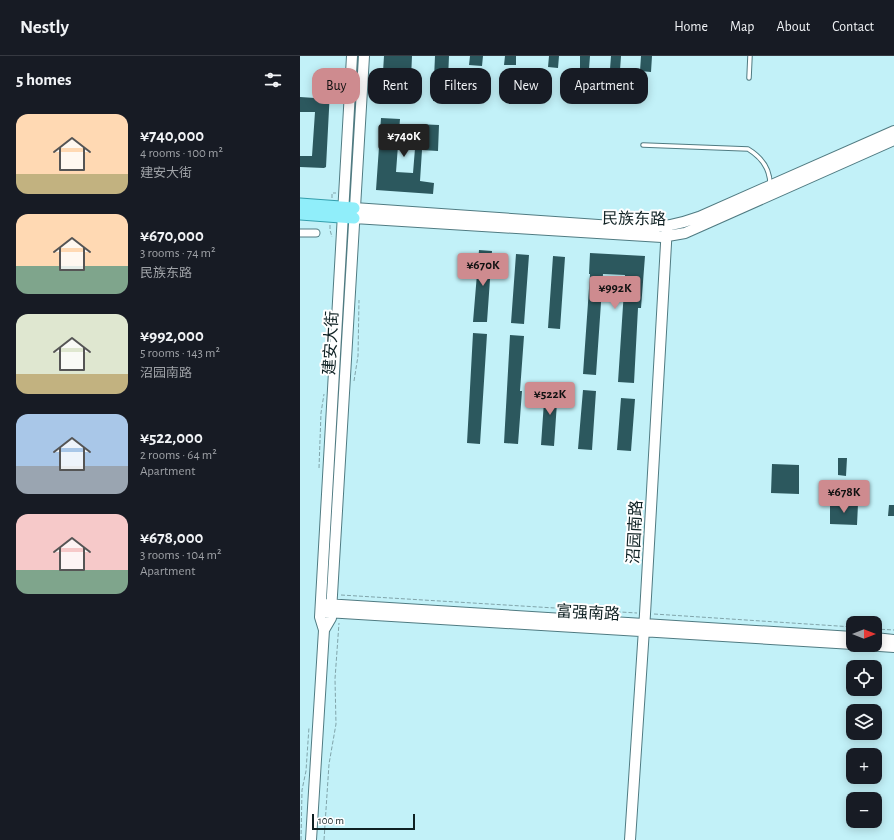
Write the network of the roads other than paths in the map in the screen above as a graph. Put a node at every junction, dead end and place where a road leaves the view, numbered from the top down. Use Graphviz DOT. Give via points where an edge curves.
graph roads {
  1 [pos="352,56"];
  2 [pos="364,56"];
  3 [pos="750,56"];
  4 [pos="749,78"];
  5 [pos="894,131"];
  6 [pos="894,140"];
  7 [pos="642,145"];
  8 [pos="770,186"];
  9 [pos="300,204"];
  10 [pos="354,209"];
  11 [pos="343,212"];
  12 [pos="300,214"];
  13 [pos="667,231"];
  14 [pos="300,233"];
  15 [pos="316,233"];
  16 [pos="332,604"];
  17 [pos="320,608"];
  18 [pos="644,623"];
  19 [pos="324,630"];
  20 [pos="846,637"];
  21 [pos="882,639"];
  22 [pos="894,640"];
  23 [pos="846,643"];
  24 [pos="882,646"];
  25 [pos="894,647"];
  26 [pos="311,840"];
  27 [pos="630,840"];
  1 -- 11 [label="main road, 建安大街"];
  2 -- 10 [label="main road, 建安大街"];
  3 -- 4 [label="lane"];
  5 -- 8 [label="main road, 民族东路"];
  6 -- 13 [label="main road, 民族东路" via="686,233"];
  7 -- 8 [label="lane" via="748,149 765,164 770,176"];
  8 -- 13 [label="main road, 民族东路"];
  9 -- 11 [label="main road"];
  10 -- 11 [label="main road"];
  10 -- 13 [label="main road, 民族东路"];
  10 -- 13 [label="main road, 民族东路" via="649,236"];
  10 -- 16 [label="main road, 建安大街"];
  11 -- 12 [label="main road"];
  11 -- 17 [label="main road, 建安大街"];
  13 -- 18 [label="main road, 沼园南路"];
  14 -- 15 [label="street"];
  16 -- 17 [label="main road, 富强南路"];
  16 -- 18 [label="main road, 富强南路"];
  16 -- 19 [label="main road, 建安大街" via="331,618"];
  17 -- 19 [label="main road, 建安大街"];
  18 -- 20 [label="main road, 富强南路"];
  18 -- 23 [label="main road, 富强南路"];
  18 -- 27 [label="main road, 沼园南路"];
  19 -- 26 [label="main road, 建安大街"];
  21 -- 22 [label="main road"];
  24 -- 25 [label="main road"];
}
